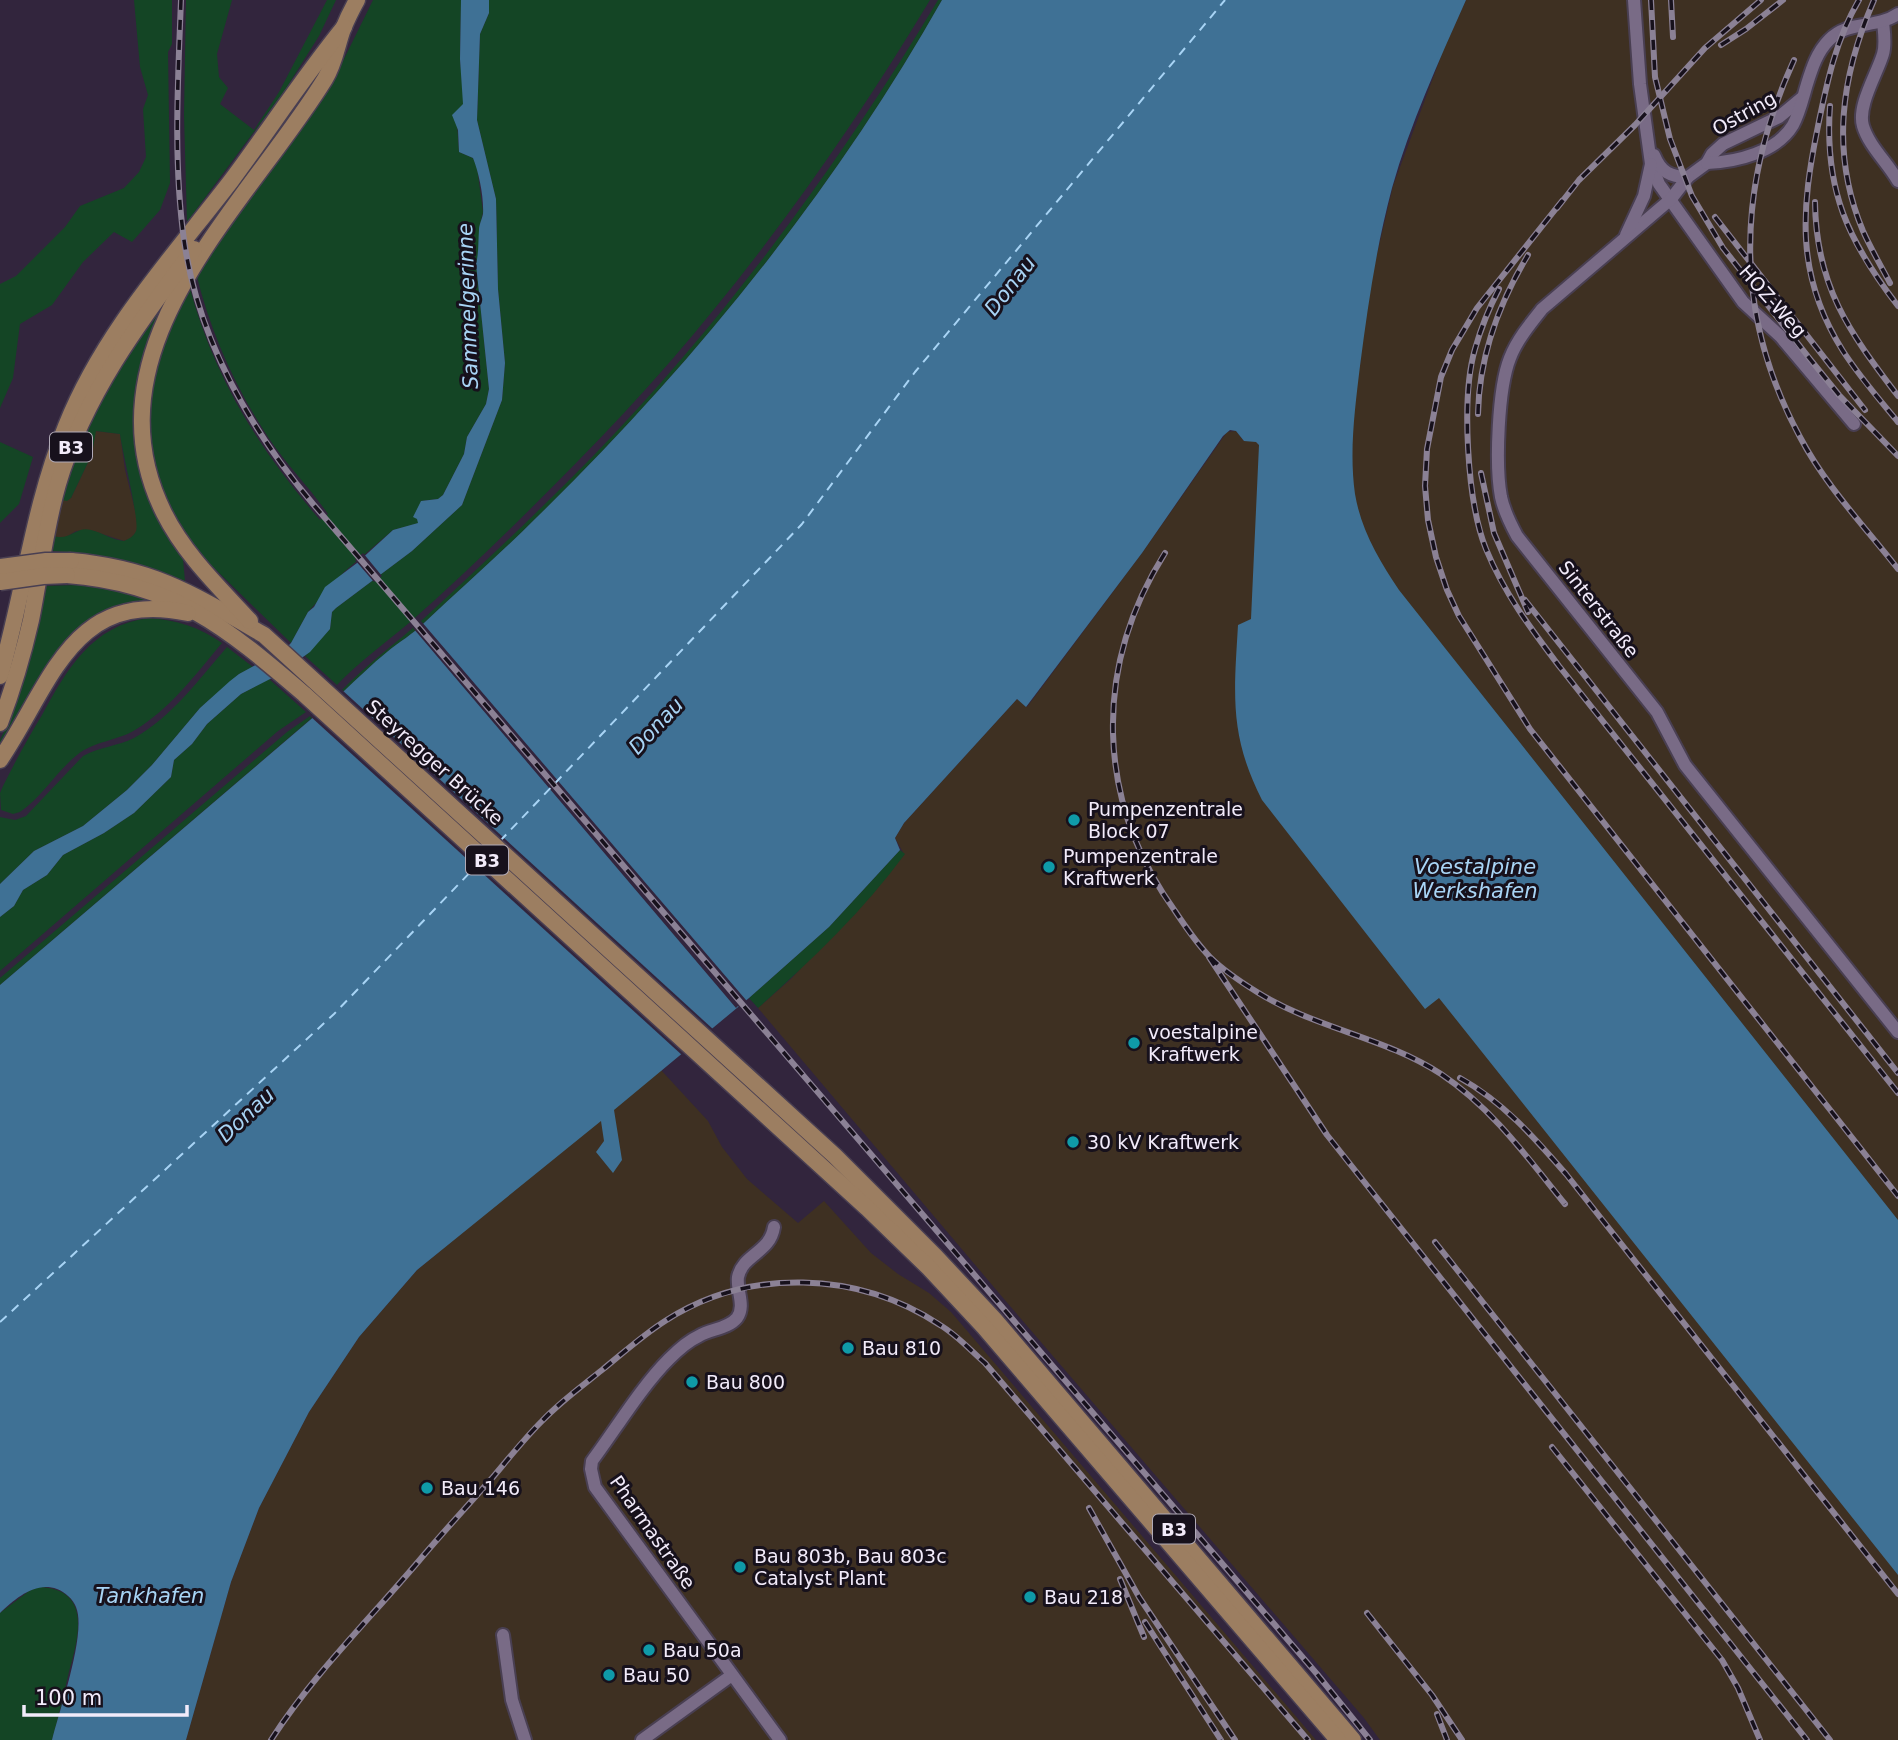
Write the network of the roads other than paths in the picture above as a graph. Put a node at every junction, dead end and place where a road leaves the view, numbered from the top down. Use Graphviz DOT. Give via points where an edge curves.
graph roads {
  1 [pos="357,0"];
  2 [pos="1634,0"];
  3 [pos="1898,14"];
  4 [pos="1883,22"];
  5 [pos="344,27"];
  6 [pos="1802,98"];
  7 [pos="1650,147"];
  8 [pos="1707,163"];
  9 [pos="1651,164"];
  10 [pos="1688,177"];
  11 [pos="1898,181"];
  12 [pos="1671,200"];
  13 [pos="229,212"];
  14 [pos="1621,244"];
  15 [pos="1854,424"];
  16 [pos="0,567"];
  17 [pos="69,568"];
  18 [pos="0,582"];
  19 [pos="215,607"];
  20 [pos="0,676"];
  21 [pos="0,723"];
  22 [pos="0,760"];
  23 [pos="1898,1032"];
  24 [pos="769,1106"];
  25 [pos="774,1227"];
  26 [pos="503,1635"];
  27 [pos="732,1675"];
  28 [pos="525,1740"];
  29 [pos="642,1740"];
  30 [pos="780,1740"];
  31 [pos="1338,1740"];
  32 [pos="1353,1740"];
  1 -- 5 [label="main road, B3"];
  2 -- 7 [label="street"];
  3 -- 4 [label="street, Ostring"];
  4 -- 6 [label="street, Ostring" via="1845,28 1829,39"];
  4 -- 11 [label="street" via="1884,50 1863,105 1862,124"];
  5 -- 13 [label="main road, B3" via="324,80"];
  5 -- 20 [label="main road, B3" via="125,317 86,382 46,478"];
  6 -- 8 [label="street, Ostring" via="1779,117 1723,144"];
  6 -- 8 [label="street, Ostring" via="1792,127 1777,144"];
  7 -- 9 [label="street"];
  7 -- 10 [label="street" via="1662,170"];
  8 -- 10 [label="street, Ostring"];
  9 -- 12 [label="street, HOZ-Weg"];
  9 -- 14 [label="street" via="1640,208"];
  10 -- 12 [label="street, Ostring"];
  12 -- 14 [label="street, Sinterstraße"];
  12 -- 15 [label="street, HOZ-Weg" via="1744,302 1780,336"];
  13 -- 19 [label="main road, B3" via="163,325 148,365 142,418 148,469 165,516"];
  13 -- 21 [label="main road, B3" via="193,250 133,332 78,428 50,515 30,622"];
  14 -- 23 [label="street, Sinterstraße" via="1542,309 1509,359 1500,401 1498,476 1506,515 1517,536 1657,712 1685,765"];
  16 -- 17 [label="main road, B3, bridge" via="46,561"];
  17 -- 18 [label="main road, B3, bridge"];
  17 -- 19 [label="main road, B3" via="110,565 144,574"];
  19 -- 22 [label="main road" via="139,609 109,618 90,630 64,654"];
  19 -- 24 [label="main road, Steyregger Brücke / B3" via="254,651"];
  19 -- 24 [label="main road, Steyregger Brücke / B3" via="264,635"];
  24 -- 31 [label="main road, B3" via="965,1307"];
  24 -- 32 [label="main road, B3" via="927,1248 994,1319"];
  25 -- 27 [label="street, Pharmastraße" via="773,1237 739,1274 739,1316 699,1335 669,1359 592,1461 591,1469 595,1487"];
  26 -- 28 [label="street" via="512,1700"];
  27 -- 29 [label="street"];
  27 -- 30 [label="street, Pharmastraße"];
}
